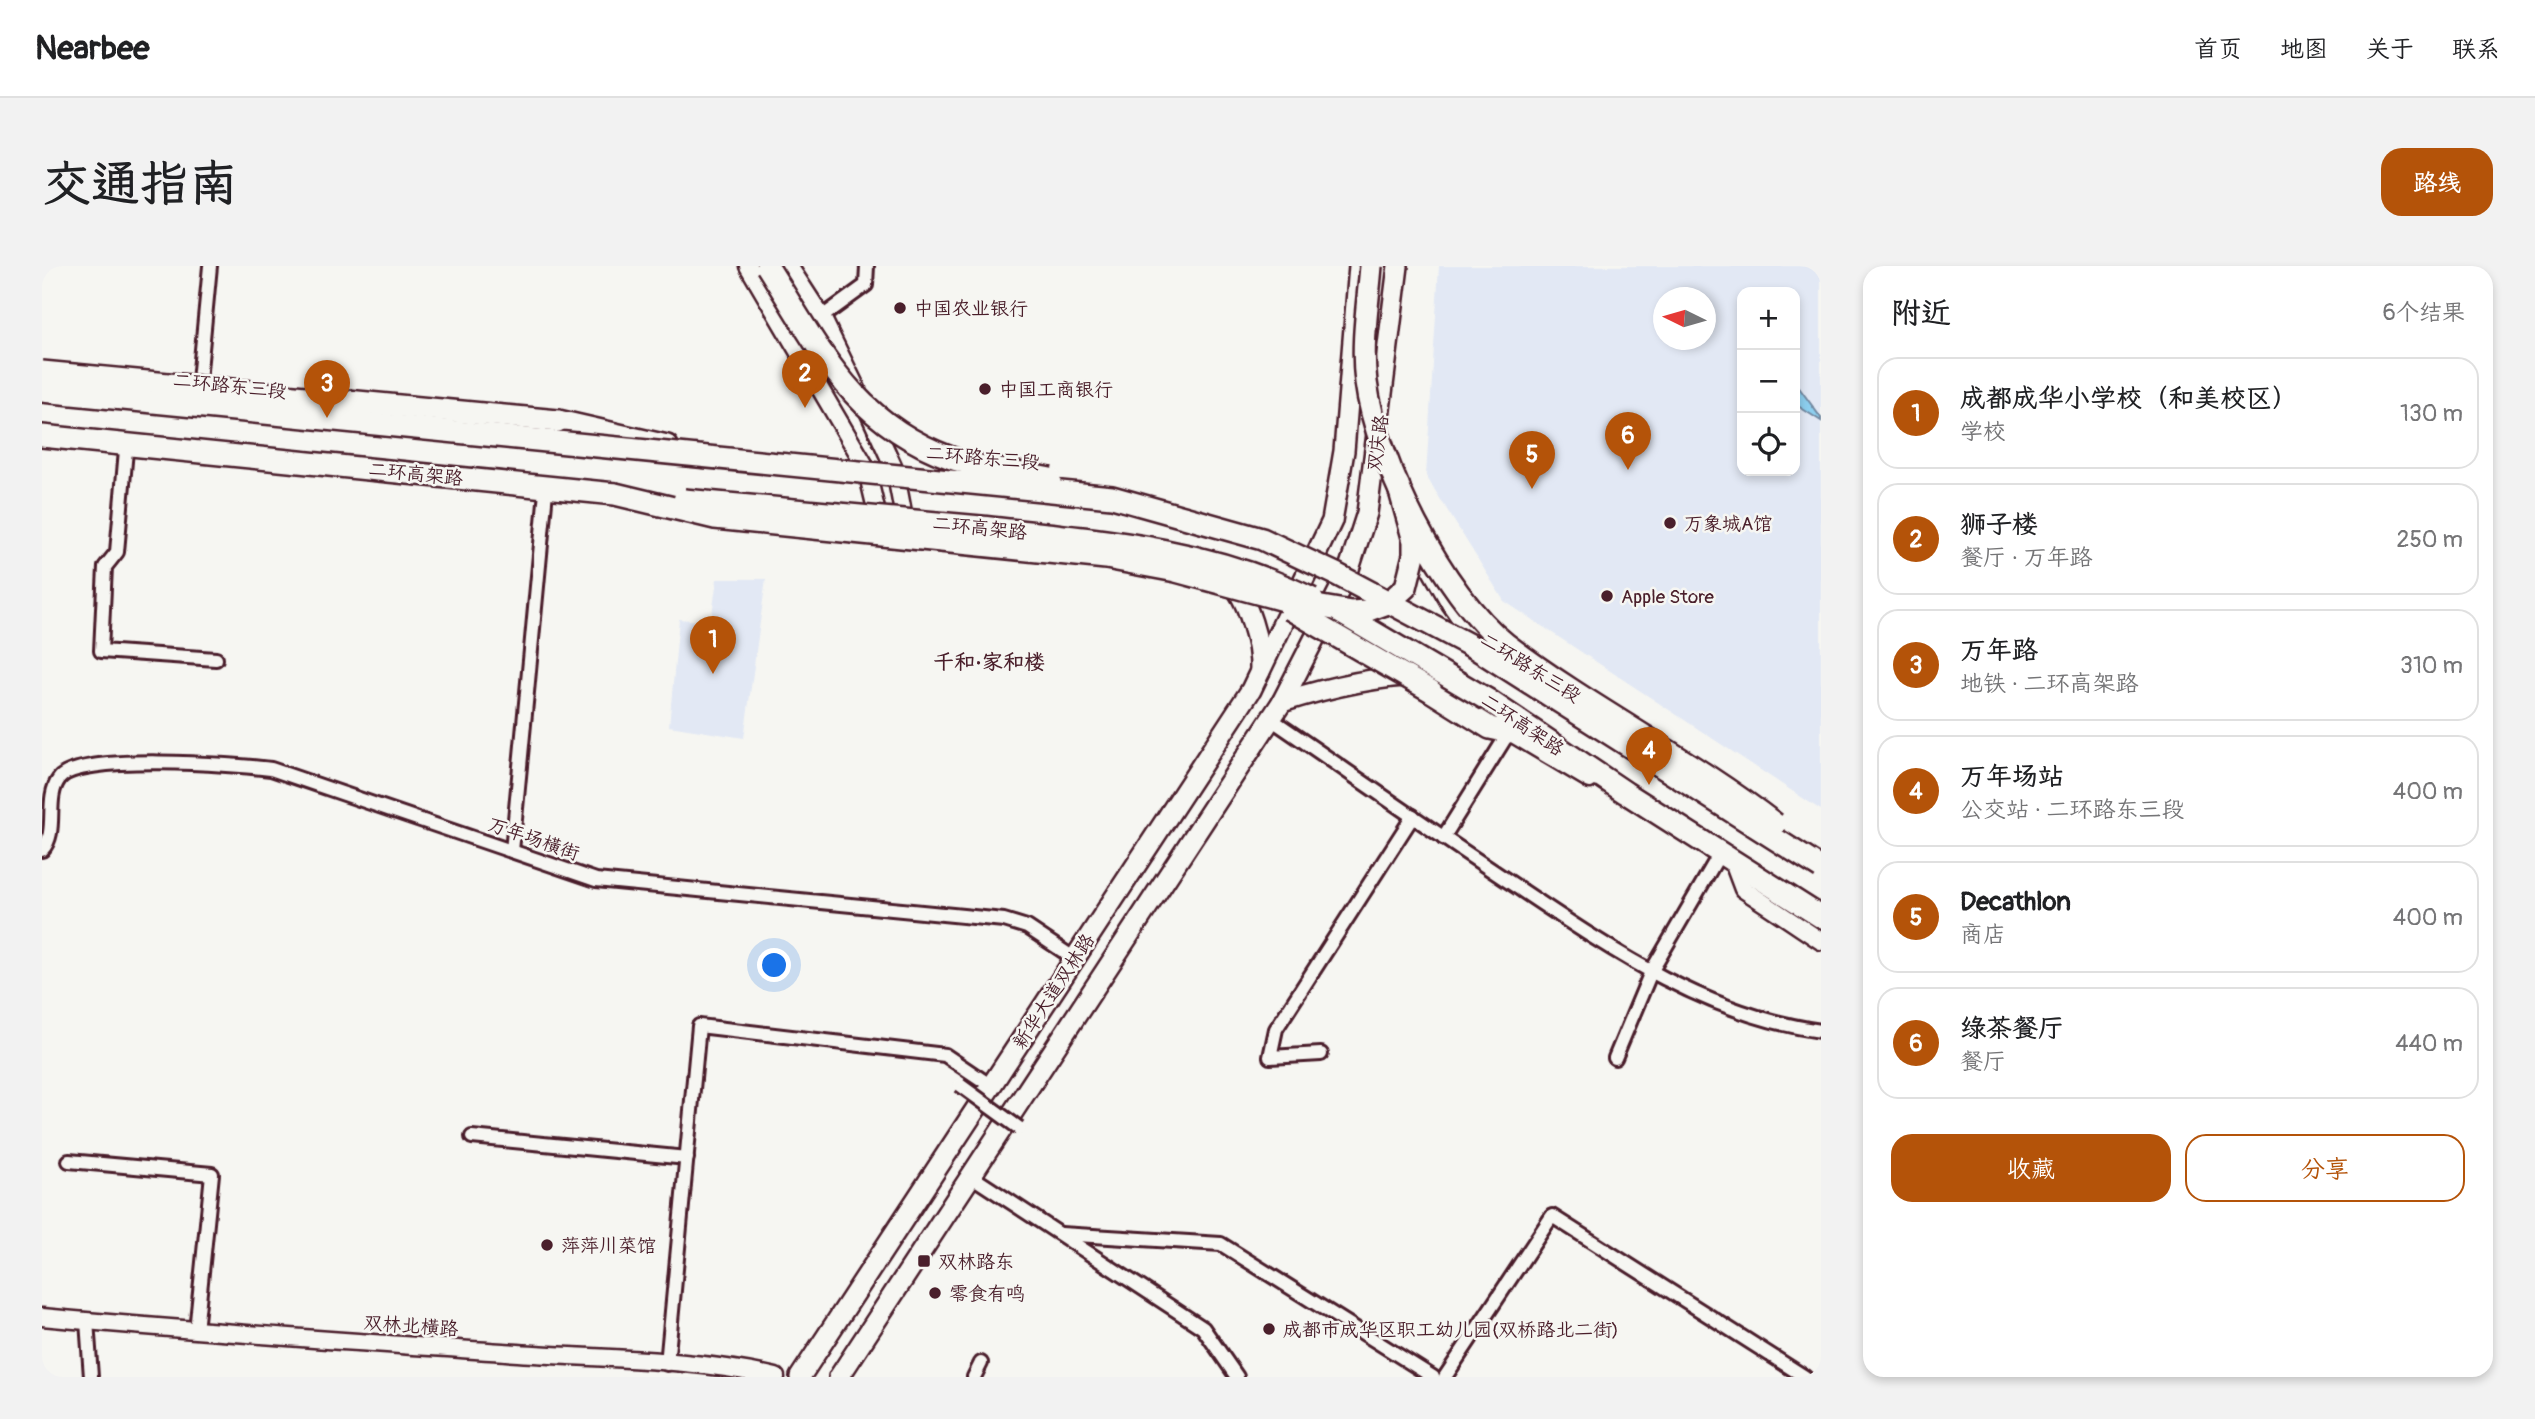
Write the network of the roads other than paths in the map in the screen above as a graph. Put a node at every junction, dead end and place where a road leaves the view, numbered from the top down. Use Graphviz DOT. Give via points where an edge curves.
graph roads {
  1 [pos="210,266"];
  2 [pos="748,266"];
  3 [pos="767,266"];
  4 [pos="789,266"];
  5 [pos="867,266"];
  6 [pos="1359,266"];
  7 [pos="1371,266"];
  8 [pos="1398,266"];
  9 [pos="822,317"];
  10 [pos="42,372"];
  11 [pos="42,385"];
  12 [pos="42,391"];
  13 [pos="1383,401"];
  14 [pos="197,403"];
  15 [pos="42,438"];
  16 [pos="126,450"];
  17 [pos="683,450"];
  18 [pos="866,467"];
  19 [pos="895,470"];
  20 [pos="1398,484"];
  21 [pos="546,491"];
  22 [pos="615,494"];
  23 [pos="1112,497"];
  24 [pos="880,526"];
  25 [pos="906,528"];
  26 [pos="1318,556"];
  27 [pos="1207,565"];
  28 [pos="1347,575"];
  29 [pos="1260,595"];
  30 [pos="1297,599"];
  31 [pos="1328,612"];
  32 [pos="216,659"];
  33 [pos="1260,671"];
  34 [pos="1502,675"];
  35 [pos="1427,683"];
  36 [pos="1282,702"];
  37 [pos="1271,719"];
  38 [pos="1509,732"];
  39 [pos="1413,816"];
  40 [pos="1765,836"];
  41 [pos="1443,838"];
  42 [pos="42,850"];
  43 [pos="512,851"];
  44 [pos="1719,855"];
  45 [pos="1821,860"];
  46 [pos="1734,865"];
  47 [pos="1821,868"];
  48 [pos="1821,874"];
  49 [pos="1821,916"];
  50 [pos="1821,923"];
  51 [pos="1821,941"];
  52 [pos="1074,959"];
  53 [pos="1651,972"];
  54 [pos="1821,1031"];
  55 [pos="1321,1055"];
  56 [pos="1615,1058"];
  57 [pos="960,1085"];
  58 [pos="991,1086"];
  59 [pos="1018,1128"];
  60 [pos="472,1137"];
  61 [pos="687,1158"];
  62 [pos="69,1161"];
  63 [pos="971,1176"];
  64 [pos="1060,1234"];
  65 [pos="42,1317"];
  66 [pos="87,1321"];
  67 [pos="196,1331"];
  68 [pos="981,1363"];
  69 [pos="667,1364"];
  70 [pos="91,1377"];
  71 [pos="776,1377"];
  72 [pos="800,1377"];
  73 [pos="839,1377"];
  74 [pos="974,1377"];
  75 [pos="1237,1377"];
  76 [pos="1433,1377"];
  77 [pos="1445,1377"];
  78 [pos="1805,1377"];
  1 -- 14 [label="street"];
  2 -- 18 [label="main road"];
  3 -- 23 [label="highway, bridge" via="828,362 876,418 951,458"];
  4 -- 9 [label="main road"];
  5 -- 9 [label="street" via="866,285"];
  6 -- 26 [label="main road, 双庆路" via="1344,451 1332,521"];
  7 -- 20 [label="highway, bridge" via="1364,341 1366,381 1373,420"];
  8 -- 13 [label="main road, 双庆路"];
  9 -- 19 [label="main road"];
  10 -- 17 [label="highway, bridge" via="558,421"];
  11 -- 14 [label="main road, 二环路东三段"];
  12 -- 23 [label="highway, 二环高架路, bridge"];
  13 -- 28 [label="main road, 双庆路" via="1367,513"];
  13 -- 34 [label="main road" via="1412,530 1452,604"];
  14 -- 17 [label="main road, 二环路东三段"];
  15 -- 16 [label="main road"];
  15 -- 22 [label="highway, 二环高架路"];
  16 -- 21 [label="main road"];
  16 -- 32 [label="street" via="117,552 105,567 101,651"];
  17 -- 18 [label="main road, 二环路东三段"];
  18 -- 19 [label="main road, 二环路东三段"];
  18 -- 24 [label="main road"];
  19 -- 25 [label="main road"];
  19 -- 26 [label="main road, 二环路东三段" via="1133,494 1276,537"];
  20 -- 29 [label="highway, bridge" via="1414,555 1406,587 1397,597 1366,611 1351,612"];
  20 -- 45 [label="highway, bridge" via="1440,566 1506,644 1748,803"];
  21 -- 24 [label="main road"];
  21 -- 43 [label="street"];
  22 -- 29 [label="highway, bridge" via="715,519 1106,558 1176,571"];
  22 -- 49 [label="highway, 二环高架路, bridge" via="1104,538 1234,567 1354,619 1488,700"];
  23 -- 47 [label="highway, 二环高架路, bridge" via="1262,539 1347,580 1475,648"];
  24 -- 25 [label="main road"];
  25 -- 27 [label="main road" via="1113,546"];
  26 -- 28 [label="main road, 二环路东三段"];
  26 -- 30 [label="main road, 双庆路"];
  27 -- 30 [label="main road"];
  27 -- 33 [label="main road" via="1231,582 1244,604 1261,655"];
  28 -- 31 [label="main road, 双庆路"];
  28 -- 34 [label="main road, 二环路东三段"];
  29 -- 35 [label="highway, bridge"];
  30 -- 31 [label="main road"];
  30 -- 33 [label="main road, 新华大道双林路"];
  31 -- 35 [label="main road"];
  31 -- 36 [label="main road, 新华大道双林路"];
  33 -- 52 [label="main road, 新华大道双林路"];
  34 -- 40 [label="main road, 二环路东三段"];
  35 -- 36 [label="main road" via="1390,676"];
  35 -- 38 [label="highway" via="1490,728"];
  36 -- 37 [label="main road, 新华大道双林路"];
  37 -- 39 [label="street"];
  37 -- 63 [label="main road, 新华大道双林路"];
  38 -- 41 [label="street"];
  38 -- 44 [label="main road"];
  39 -- 41 [label="street"];
  39 -- 55 [label="street" via="1276,1029 1270,1057"];
  40 -- 45 [label="main road"];
  40 -- 48 [label="main road, 二环路东三段"];
  41 -- 53 [label="street" via="1624,959"];
  42 -- 43 [label="street, 万年场横街" via="49,840 54,789 60,776 73,769 105,764 220,763 271,769"];
  43 -- 52 [label="street, 万年场横街" via="596,880 1004,920 1027,927"];
  44 -- 46 [label="main road"];
  44 -- 53 [label="street"];
  46 -- 50 [label="main road"];
  46 -- 51 [label="main road" via="1743,889"];
  52 -- 58 [label="main road, 新华大道双林路"];
  53 -- 54 [label="street" via="1705,999 1779,1025"];
  53 -- 56 [label="street"];
  57 -- 59 [label="street, bridge"];
  58 -- 61 [label="street" via="944,1055 699,1026"];
  58 -- 72 [label="main road, 新华大道双林路"];
  60 -- 61 [label="street"];
  61 -- 69 [label="street"];
  62 -- 67 [label="street" via="212,1174"];
  63 -- 64 [label="street"];
  63 -- 73 [label="main road, 新华大道双林路"];
  64 -- 75 [label="street" via="1203,1328"];
  64 -- 76 [label="street" via="1222,1244"];
  65 -- 66 [label="main road, 双林北横路"];
  66 -- 67 [label="main road, 双林北横路"];
  66 -- 70 [label="street"];
  67 -- 69 [label="main road, 双林北横路"];
  68 -- 74 [label="street"];
  69 -- 71 [label="main road, 双林北横路"];
  77 -- 78 [label="street" via="1552,1216"];
}
